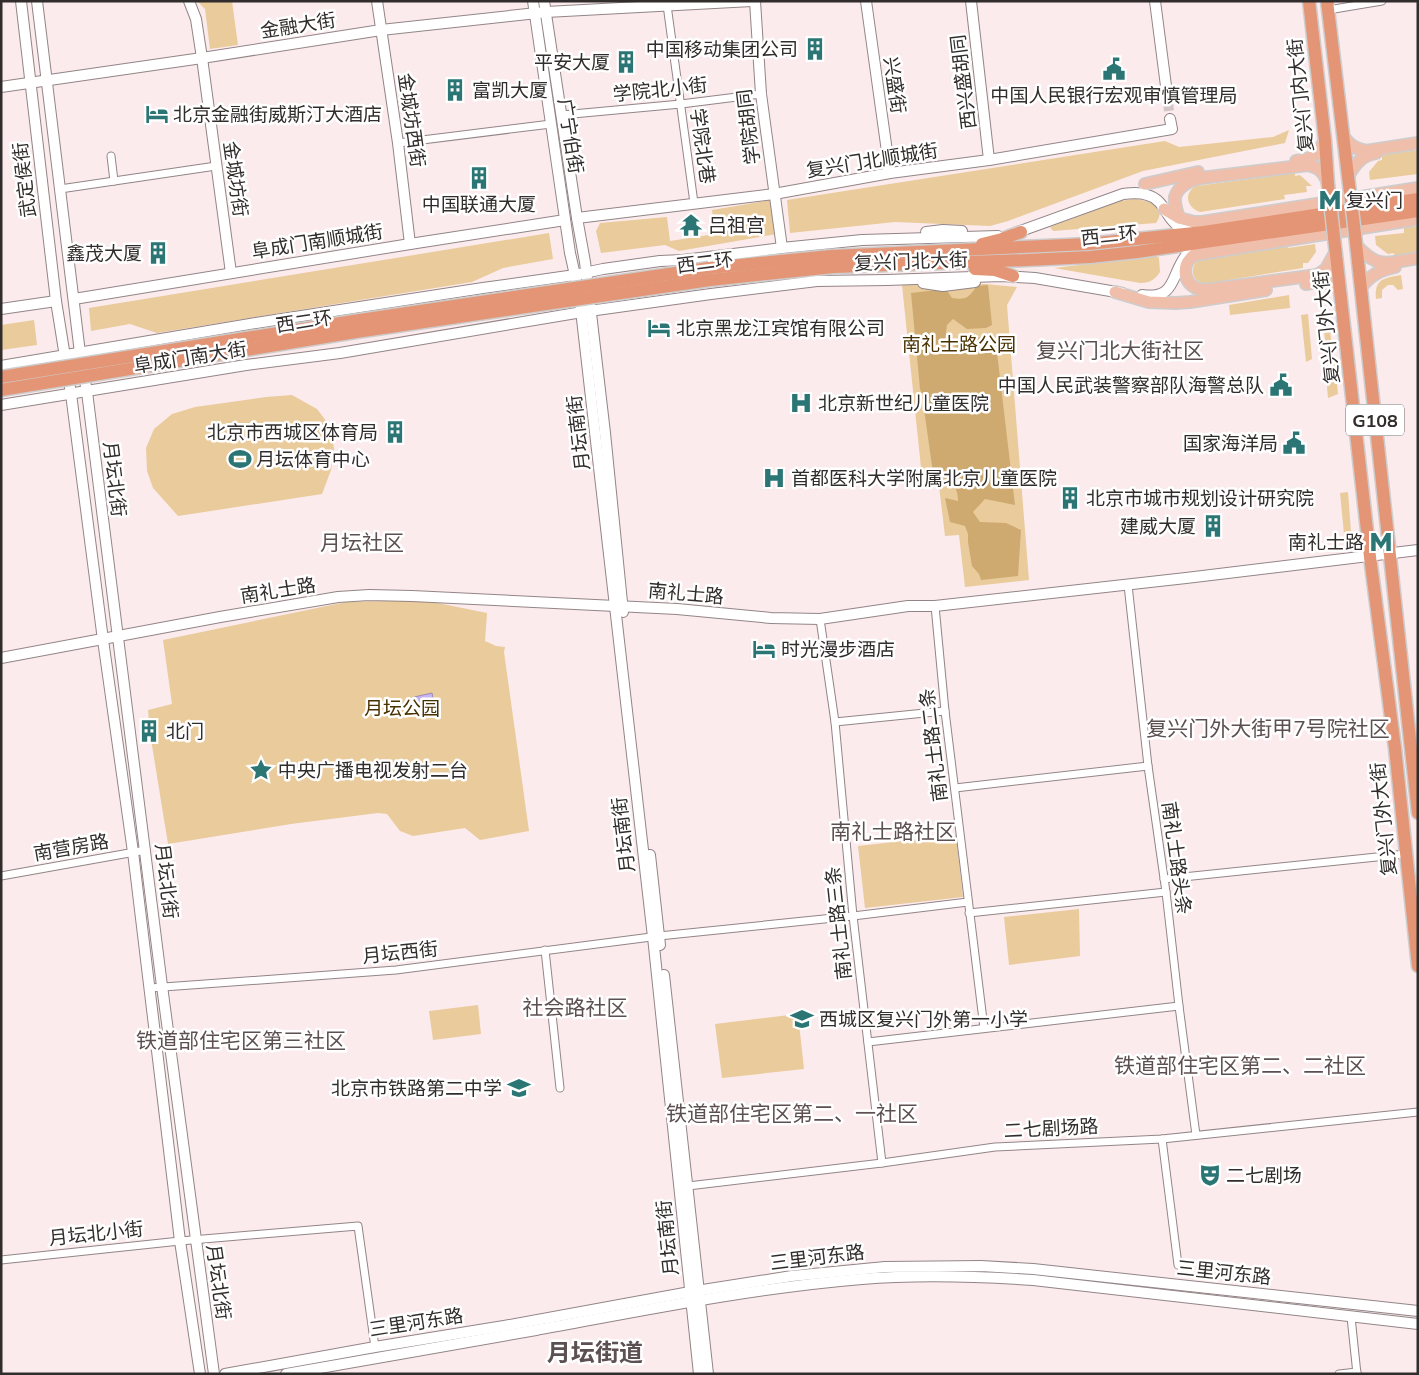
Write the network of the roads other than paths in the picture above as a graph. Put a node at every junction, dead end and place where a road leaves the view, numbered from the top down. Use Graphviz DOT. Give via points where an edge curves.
graph roads {
  1 [pos="13,1"];
  2 [pos="21,1"];
  3 [pos="37,1"];
  4 [pos="188,1"];
  5 [pos="377,1"];
  6 [pos="654,1"];
  7 [pos="754,1"];
  8 [pos="866,1"];
  9 [pos="971,1"];
  10 [pos="1155,1"];
  11 [pos="1308,1"];
  12 [pos="1382,1"];
  13 [pos="667,5"];
  14 [pos="545,6"];
  15 [pos="1328,6"];
  16 [pos="533,7"];
  17 [pos="23,15"];
  18 [pos="381,27"];
  19 [pos="202,58"];
  20 [pos="46,81"];
  21 [pos="31,83"];
  22 [pos="1166,86"];
  23 [pos="1,87"];
  24 [pos="761,94"];
  25 [pos="681,104"];
  26 [pos="562,115"];
  27 [pos="551,124"];
  28 [pos="1171,124"];
  29 [pos="1343,136"];
  30 [pos="1325,140"];
  31 [pos="398,144"];
  32 [pos="1418,145"];
  33 [pos="111,156"];
  34 [pos="989,160"];
  35 [pos="216,166"];
  36 [pos="890,173"];
  37 [pos="1348,176"];
  38 [pos="114,181"];
  39 [pos="1145,184"];
  40 [pos="1328,184"];
  41 [pos="1418,188"];
  42 [pos="60,189"];
  43 [pos="774,194"];
  44 [pos="1123,194"];
  45 [pos="1418,199"];
  46 [pos="694,203"];
  47 [pos="1164,209"];
  48 [pos="1418,211"];
  49 [pos="577,218"];
  50 [pos="1179,218"];
  51 [pos="1418,219"];
  52 [pos="566,220"];
  53 [pos="1021,232"];
  54 [pos="1205,237"];
  55 [pos="1334,237"];
  56 [pos="1356,240"];
  57 [pos="410,244"];
  58 [pos="782,248"];
  59 [pos="1336,251"];
  60 [pos="956,256"];
  61 [pos="1192,257"];
  62 [pos="1418,258"];
  63 [pos="1418,264"];
  64 [pos="1179,267"];
  65 [pos="587,272"];
  66 [pos="231,273"];
  67 [pos="710,274"];
  68 [pos="575,276"];
  69 [pos="1013,276"];
  70 [pos="519,284"];
  71 [pos="1361,287"];
  72 [pos="584,292"];
  73 [pos="1115,292"];
  74 [pos="1342,296"];
  75 [pos="74,299"];
  76 [pos="56,301"];
  77 [pos="521,303"];
  78 [pos="1,309"];
  79 [pos="587,312"];
  80 [pos="524,321"];
  81 [pos="80,353"];
  82 [pos="65,355"];
  83 [pos="32,361"];
  84 [pos="1,366"];
  85 [pos="1,377"];
  86 [pos="1,390"];
  87 [pos="87,392"];
  88 [pos="72,394"];
  89 [pos="38,399"];
  90 [pos="1,405"];
  91 [pos="1418,550"];
  92 [pos="1390,554"];
  93 [pos="1370,557"];
  94 [pos="1128,585"];
  95 [pos="619,606"];
  96 [pos="935,606"];
  97 [pos="820,619"];
  98 [pos="118,637"];
  99 [pos="103,640"];
  100 [pos="1,658"];
  101 [pos="945,710"];
  102 [pos="835,722"];
  103 [pos="1148,766"];
  104 [pos="955,788"];
  105 [pos="1418,813"];
  106 [pos="146,850"];
  107 [pos="132,852"];
  108 [pos="1406,854"];
  109 [pos="1,876"];
  110 [pos="1164,879"];
  111 [pos="1166,892"];
  112 [pos="968,902"];
  113 [pos="970,912"];
  114 [pos="853,916"];
  115 [pos="656,936"];
  116 [pos="545,950"];
  117 [pos="1418,966"];
  118 [pos="162,986"];
  119 [pos="150,988"];
  120 [pos="1179,1006"];
  121 [pos="984,1028"];
  122 [pos="868,1042"];
  123 [pos="560,1088"];
  124 [pos="1418,1112"];
  125 [pos="1196,1135"];
  126 [pos="1162,1138"];
  127 [pos="882,1163"];
  128 [pos="688,1186"];
  129 [pos="180,1240"];
  130 [pos="195,1240"];
  131 [pos="1,1260"];
  132 [pos="1178,1265"];
  133 [pos="695,1296"];
  134 [pos="1418,1311"];
  135 [pos="1351,1316"];
  136 [pos="1418,1324"];
  137 [pos="375,1346"];
  138 [pos="1357,1373"];
  139 [pos="200,1374"];
  140 [pos="214,1374"];
  141 [pos="225,1374"];
  142 [pos="286,1374"];
  143 [pos="700,1374"];
  144 [pos="708,1374"];
  145 [pos="1339,1374"];
  1 -- 17 [label="main road"];
  2 -- 17 [label="main road, 武定侯街"];
  3 -- 20 [label="main road, 武定侯街"];
  4 -- 19 [label="main road, 金城坊街" via="196,19"];
  5 -- 18 [label="main road, 金城坊西街"];
  6 -- 14 [label="main road"];
  7 -- 13 [label="main road"];
  7 -- 24 [label="main road, 学院胡同"];
  8 -- 36 [label="main road, 兴盛街"];
  9 -- 34 [label="main road, 西兴盛胡同"];
  10 -- 22 [label="main road"];
  11 -- 30 [label="highway, 复兴门内大街"];
  12 -- 15 [label="street"];
  13 -- 14 [label="main road"];
  13 -- 25 [label="street, 学院北巷"];
  14 -- 16 [label="main road, 金融大街"];
  14 -- 26 [label="main road, 广宁伯街"];
  15 -- 29 [label="highway, 复兴门内大街"];
  16 -- 18 [label="main road, 金融大街"];
  16 -- 27 [label="main road, 广宁伯街"];
  17 -- 21 [label="main road, 武定侯街"];
  18 -- 19 [label="main road, 金融大街"];
  18 -- 31 [label="main road, 金城坊西街"];
  19 -- 20 [label="main road, 金融大街"];
  19 -- 35 [label="main road, 金城坊街"];
  20 -- 21 [label="main road, 金融大街"];
  20 -- 42 [label="main road, 武定侯街"];
  21 -- 23 [label="main road, 金融大街"];
  21 -- 76 [label="main road, 武定侯街"];
  24 -- 25 [label="street, 学院北小街"];
  24 -- 43 [label="main road, 学院胡同"];
  25 -- 26 [label="street, 学院北小街"];
  25 -- 46 [label="street, 学院北巷"];
  26 -- 49 [label="main road, 广宁伯街"];
  27 -- 31 [label="street"];
  27 -- 52 [label="main road, 广宁伯街"];
  28 -- 34 [label="main road, 复兴门北顺城街"];
  29 -- 32 [label="main road" via="1358,150 1366,151"];
  29 -- 37 [label="highway, 复兴门内大街"];
  30 -- 39 [label="main road" via="1319,151 1308,160 1201,172"];
  30 -- 40 [label="highway, 复兴门内大街"];
  31 -- 57 [label="main road, 金城坊西街"];
  32 -- 37 [label="main road" via="1367,155 1356,163"];
  33 -- 38 [label="street"];
  34 -- 36 [label="main road, 复兴门北顺城街"];
  35 -- 38 [label="street"];
  35 -- 66 [label="main road, 金城坊街"];
  36 -- 43 [label="main road, 复兴门北顺城街"];
  37 -- 56 [label="highway, 复兴门内大街, bridge"];
  38 -- 42 [label="street"];
  39 -- 44 [label="main road"];
  40 -- 50 [label="main road" via="1324,172 1308,165 1201,178 1186,184 1175,197"];
  40 -- 55 [label="highway, 复兴门内大街, bridge"];
  41 -- 50 [label="main road" via="1202,222"];
  42 -- 75 [label="main road, 武定侯街"];
  43 -- 46 [label="main road, 复兴门北顺城街"];
  43 -- 58 [label="main road, 学院胡同"];
  44 -- 47 [label="main road, 复兴门北大街" via="1147,194"];
  44 -- 53 [label="main road, 复兴门北大街"];
  45 -- 54 [label="highway, 西二环"];
  46 -- 49 [label="main road, 复兴门北顺城街"];
  47 -- 50 [label="main road"];
  47 -- 54 [label="main road, 复兴门北大街" via="1178,226"];
  48 -- 54 [label="highway, 西二环"];
  49 -- 65 [label="main road, 广宁伯街"];
  51 -- 61 [label="main road"];
  52 -- 57 [label="main road, 阜成门南顺城街"];
  52 -- 68 [label="main road, 广宁伯街"];
  53 -- 58 [label="main road, 复兴门北大街" via="990,236 943,230"];
  53 -- 60 [label="highway"];
  54 -- 60 [label="highway, 西二环" via="1137,252 1090,257"];
  54 -- 64 [label="main road"];
  55 -- 59 [label="highway, 复兴门外大街"];
  56 -- 62 [label="main road" via="1365,255 1378,262"];
  56 -- 71 [label="highway, 复兴门外大街 / G108"];
  57 -- 66 [label="main road, 阜成门南顺城街"];
  58 -- 65 [label="main road, 复兴门北大街"];
  59 -- 61 [label="main road" via="1326,269 1317,275 1205,290 1196,289 1188,282 1185,269"];
  59 -- 74 [label="highway, 复兴门外大街 / G108"];
  60 -- 67 [label="highway, 西二环" via="831,256"];
  60 -- 69 [label="highway" via="969,270 994,270"];
  61 -- 64 [label="main road"];
  63 -- 71 [label="main road" via="1385,269"];
  64 -- 73 [label="main road" via="1171,285 1162,294 1153,297"];
  65 -- 68 [label="main road, 复兴门北大街"];
  65 -- 72 [label="main road, 广宁伯街"];
  66 -- 75 [label="main road, 阜成门南顺城街"];
  67 -- 85 [label="highway, 西二环, bridge" via="343,323"];
  67 -- 86 [label="highway, 西二环, bridge"];
  68 -- 70 [label="main road, 阜成门南大街"];
  68 -- 72 [label="main road, 广宁伯街"];
  69 -- 73 [label="main road"];
  69 -- 79 [label="main road, 复兴门北大街" via="943,286 900,284 888,280 817,281"];
  70 -- 77 [label="main road"];
  70 -- 81 [label="main road, 阜成门南大街"];
  71 -- 92 [label="highway, 复兴门外大街 / G108"];
  72 -- 77 [label="main road"];
  72 -- 79 [label="main road, 月坛南街"];
  73 -- 74 [label="main road" via="1149,302 1176,303 1323,282 1334,285"];
  74 -- 93 [label="highway, 复兴门外大街 / G108"];
  75 -- 81 [label="main road, 武定侯街"];
  76 -- 78 [label="main road"];
  76 -- 82 [label="main road, 武定侯街"];
  77 -- 80 [label="main road"];
  79 -- 80 [label="main road, 阜成门南大街"];
  79 -- 95 [label="main road, 月坛南街"];
  80 -- 87 [label="main road, 阜成门南大街"];
  81 -- 82 [label="main road, 阜成门南大街"];
  81 -- 87 [label="main road, 月坛北街"];
  82 -- 83 [label="main road, 阜成门南大街"];
  82 -- 88 [label="main road, 月坛北街"];
  83 -- 84 [label="main road, 阜成门南大街"];
  83 -- 89 [label="main road"];
  87 -- 88 [label="main road, 阜成门南大街"];
  87 -- 98 [label="main road, 月坛北街"];
  88 -- 89 [label="main road, 阜成门南大街"];
  88 -- 99 [label="main road, 月坛北街"];
  89 -- 90 [label="main road, 阜成门南大街"];
  91 -- 92 [label="main road, 南礼士路"];
  92 -- 93 [label="main road, 南礼士路"];
  92 -- 105 [label="highway, 复兴门外大街 / G108"];
  93 -- 94 [label="main road, 南礼士路"];
  93 -- 108 [label="highway, 复兴门外大街 / G108"];
  94 -- 96 [label="main road, 南礼士路"];
  94 -- 103 [label="street, 南礼士路头条"];
  95 -- 97 [label="main road, 南礼士路"];
  95 -- 98 [label="main road, 南礼士路" via="369,595 220,617"];
  95 -- 115 [label="main road, 月坛南街"];
  96 -- 97 [label="main road, 南礼士路" via="908,606"];
  96 -- 101 [label="street, 南礼士路二条"];
  97 -- 102 [label="street, 南礼士路三条"];
  98 -- 99 [label="main road, 南礼士路"];
  98 -- 106 [label="main road, 月坛北街"];
  99 -- 100 [label="main road, 南礼士路"];
  99 -- 107 [label="main road, 月坛北街"];
  101 -- 102 [label="street"];
  101 -- 104 [label="street, 南礼士路二条"];
  102 -- 114 [label="street, 南礼士路三条"];
  103 -- 104 [label="street"];
  103 -- 110 [label="street, 南礼士路头条"];
  104 -- 112 [label="street, 南礼士路二条"];
  106 -- 107 [label="street, 南营房路"];
  106 -- 118 [label="main road, 月坛北街"];
  107 -- 109 [label="street, 南营房路"];
  107 -- 119 [label="main road, 月坛北街"];
  108 -- 110 [label="street"];
  108 -- 117 [label="highway, 复兴门外大街 / G108"];
  110 -- 111 [label="street, 南礼士路头条"];
  111 -- 113 [label="street"];
  111 -- 120 [label="street, 南礼士路头条"];
  112 -- 113 [label="street, 南礼士路二条"];
  112 -- 114 [label="street, 月坛西街"];
  113 -- 121 [label="street, 南礼士路二条"];
  114 -- 115 [label="street, 月坛西街"];
  114 -- 122 [label="street, 南礼士路三条"];
  115 -- 116 [label="street, 月坛西街"];
  115 -- 128 [label="main road, 月坛南街"];
  115 -- 133 [label="main road, 月坛南街"];
  116 -- 118 [label="street, 月坛西街" via="396,970"];
  116 -- 123 [label="street"];
  118 -- 119 [label="street, 月坛西街"];
  118 -- 130 [label="main road, 月坛北街"];
  119 -- 129 [label="main road, 月坛北街"];
  120 -- 121 [label="street"];
  120 -- 125 [label="street, 南礼士路头条"];
  121 -- 122 [label="street"];
  122 -- 127 [label="street, 南礼士路三条"];
  124 -- 125 [label="street, 二七剧场路"];
  125 -- 126 [label="street, 二七剧场路"];
  126 -- 127 [label="street, 二七剧场路" via="995,1147"];
  126 -- 132 [label="street"];
  127 -- 128 [label="street, 二七剧场路"];
  128 -- 133 [label="main road, 月坛南街"];
  129 -- 130 [label="street, 月坛北小街"];
  129 -- 131 [label="street, 月坛北小街"];
  129 -- 139 [label="main road, 月坛北街"];
  130 -- 137 [label="street, 月坛北小街" via="358,1226"];
  130 -- 140 [label="main road, 月坛北街"];
  133 -- 134 [label="main road, 三里河东路" via="792,1276 859,1269 981,1266"];
  133 -- 135 [label="main road, 三里河东路" via="864,1279 981,1277"];
  133 -- 137 [label="main road, 三里河东路"];
  133 -- 142 [label="main road, 三里河东路"];
  133 -- 143 [label="main road, 月坛南街"];
  133 -- 144 [label="main road, 月坛南街"];
  135 -- 136 [label="main road, 三里河东路"];
  135 -- 138 [label="street"];
  137 -- 141 [label="main road, 三里河东路"];
  138 -- 145 [label="street"];
}
